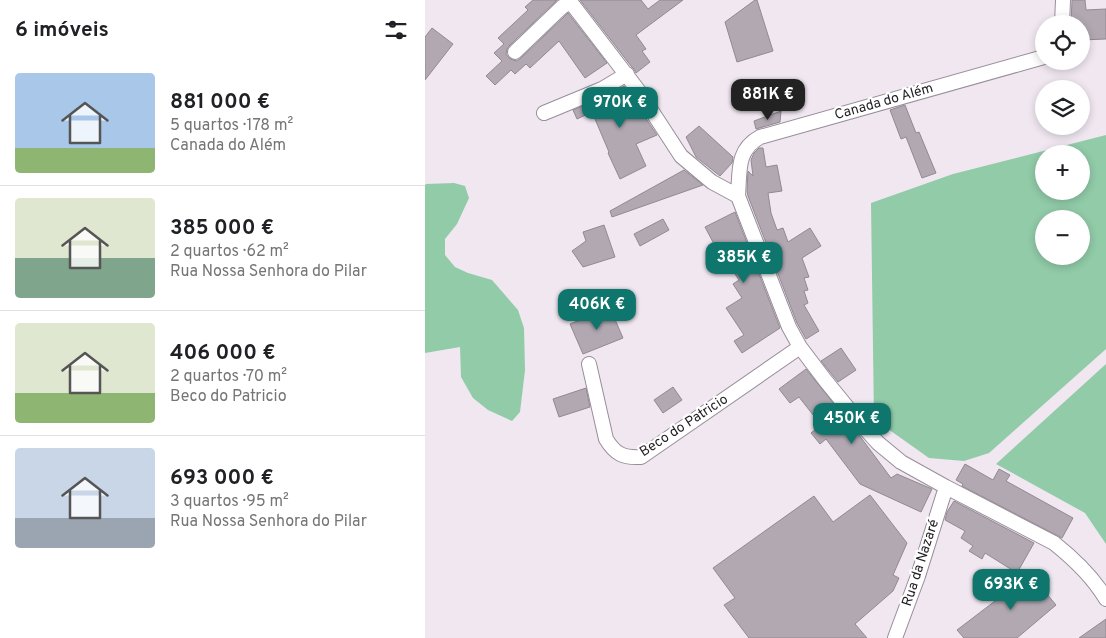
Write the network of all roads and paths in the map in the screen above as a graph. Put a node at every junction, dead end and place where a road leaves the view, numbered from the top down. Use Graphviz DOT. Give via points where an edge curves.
graph roads {
  1 [pos="1063,0"];
  2 [pos="569,1"];
  3 [pos="1062,15"];
  4 [pos="515,52"];
  5 [pos="1035,60"];
  6 [pos="627,74"];
  7 [pos="544,113"];
  8 [pos="739,196"];
  9 [pos="800,347"];
  10 [pos="589,364"];
  11 [pos="946,487"];
  12 [pos="1106,599"];
  13 [pos="895,638"];
  1 -- 3 [label="street"];
  2 -- 4 [label="street"];
  2 -- 6 [label="street"];
  5 -- 8 [label="street, Canada do Além" via="760,136 743,153"];
  6 -- 7 [label="street" via="602,89"];
  6 -- 8 [label="street" via="681,156 711,182"];
  8 -- 9 [label="street" via="789,327"];
  9 -- 10 [label="street, Beco do Patricio" via="641,457 629,458 619,454 606,439"];
  9 -- 11 [label="street" via="859,423 879,443 901,462"];
  11 -- 12 [label="street" via="1054,543 1081,566"];
  11 -- 13 [label="street, Rua da Nazaré"];
}
